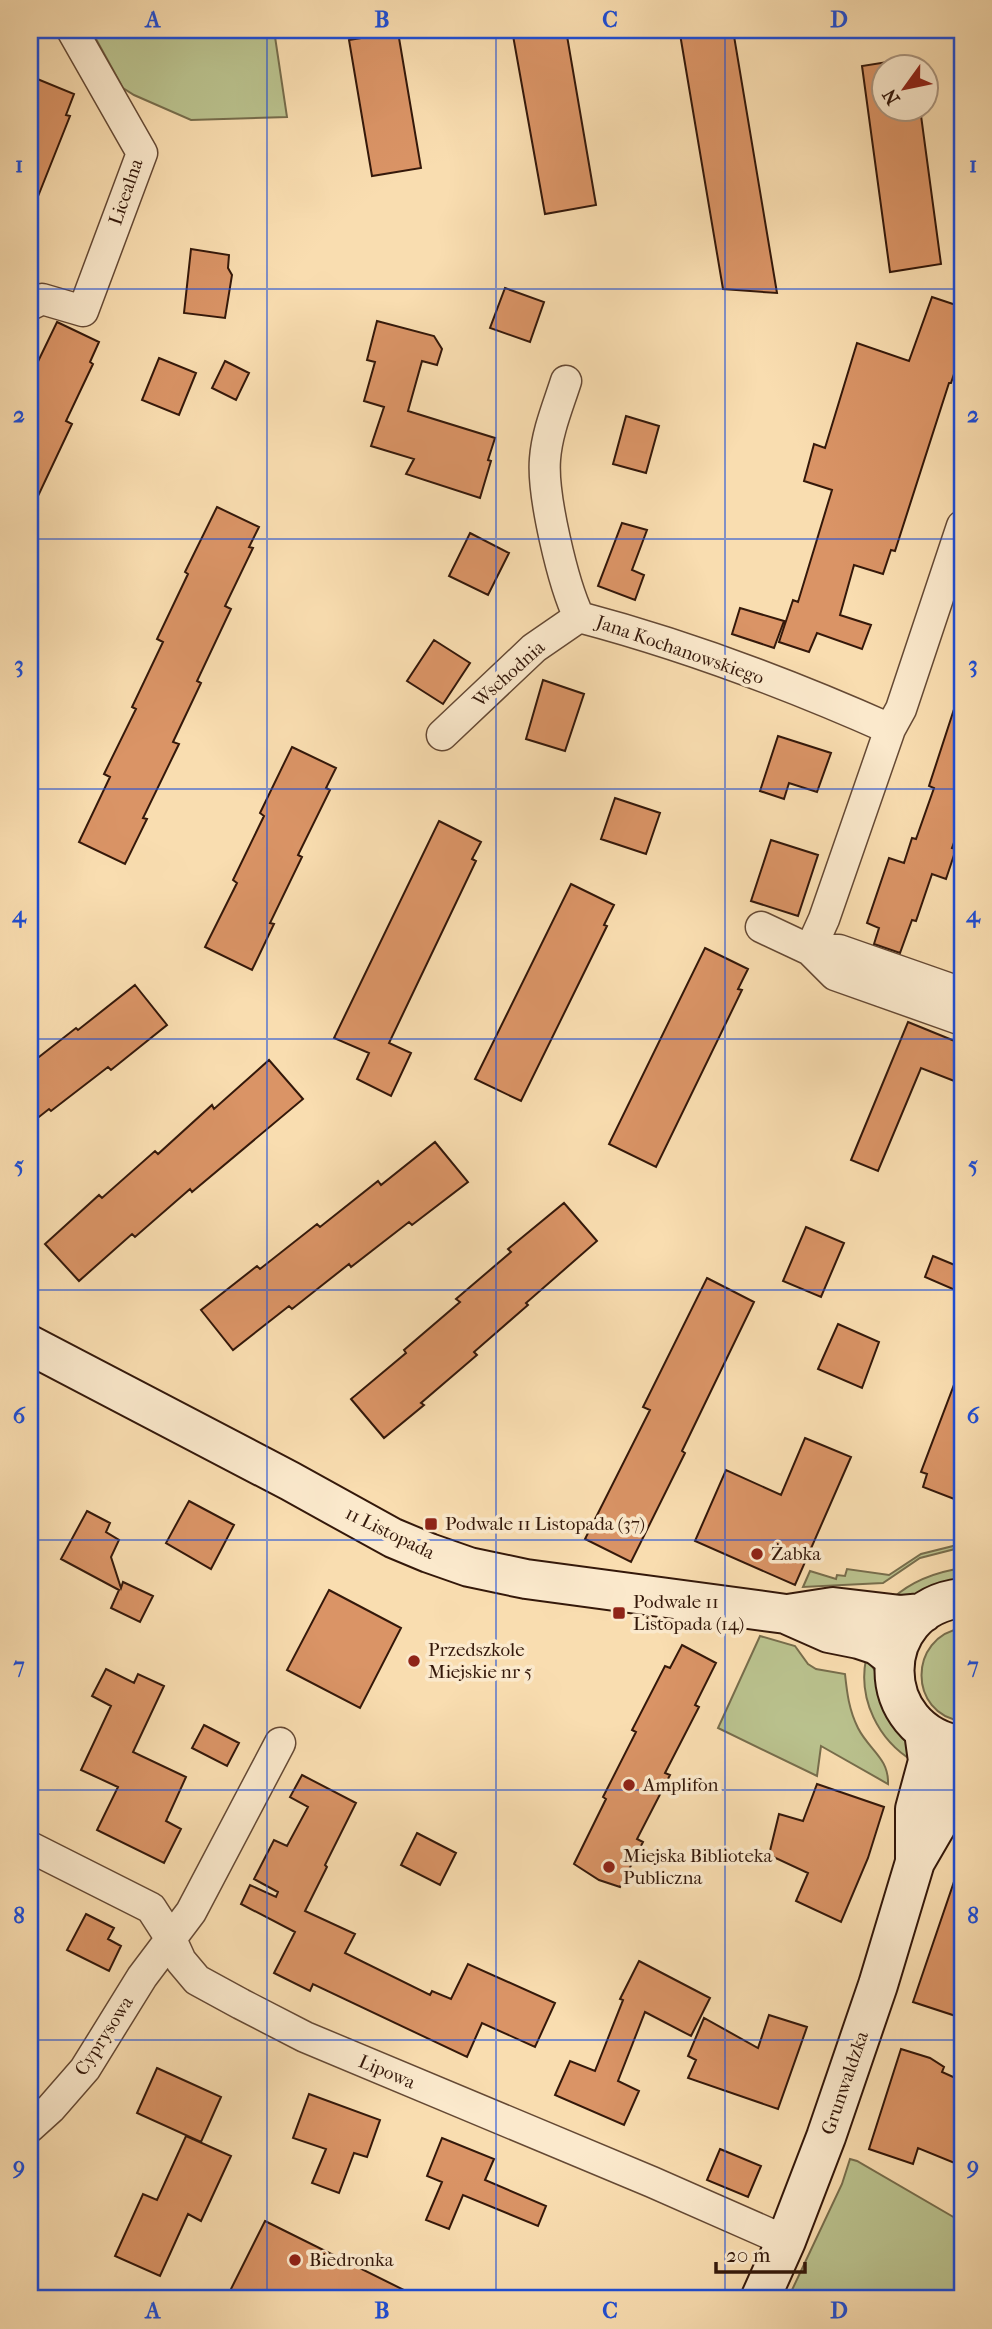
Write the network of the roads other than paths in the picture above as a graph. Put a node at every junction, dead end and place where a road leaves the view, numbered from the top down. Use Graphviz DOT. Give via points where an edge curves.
graph roads {
  1 [pos="72,30"];
  2 [pos="30,305"];
  3 [pos="566,381"];
  4 [pos="962,526"];
  5 [pos="579,617"];
  6 [pos="890,729"];
  7 [pos="442,735"];
  8 [pos="761,927"];
  9 [pos="810,950"];
  10 [pos="962,993"];
  11 [pos="962,1020"];
  12 [pos="30,1345"];
  13 [pos="962,1598"];
  14 [pos="923,1613"];
  15 [pos="786,1614"];
  16 [pos="895,1659"];
  17 [pos="924,1731"];
  18 [pos="280,1743"];
  19 [pos="962,1746"];
  20 [pos="962,1763"];
  21 [pos="30,1847"];
  22 [pos="915,1862"];
  23 [pos="172,1939"];
  24 [pos="30,2127"];
  25 [pos="786,2241"];
  26 [pos="760,2299"];
  1 -- 2 [label="street, Licealna" via="142,153 83,311 42,299"];
  3 -- 5 [label="street, Jana Kochanowskiego" via="545,457 544,482 562,567"];
  4 -- 6 [label="street" via="901,709"];
  5 -- 6 [label="street, Jana Kochanowskiego" via="718,660"];
  5 -- 7 [label="street, Wschodnia" via="534,648"];
  6 -- 9 [label="street"];
  8 -- 9 [label="street"];
  9 -- 10 [label="street" via="838,950"];
  9 -- 11 [label="street" via="835,975"];
  12 -- 15 [label="street, 11 Listopada" via="393,1538 469,1567 585,1588"];
  13 -- 14 [label="street"];
  14 -- 15 [label="street, 11 Listopada" via="832,1607"];
  14 -- 16 [label="street" via="910,1625"];
  15 -- 16 [label="street, 11 Listopada" via="829,1633 877,1645"];
  16 -- 17 [label="street" via="896,1691 902,1707"];
  17 -- 19 [label="street"];
  17 -- 22 [label="street, Grunwaldzka" via="928,1761 915,1809"];
  18 -- 23 [label="street, Cyprysowa" via="191,1912"];
  20 -- 22 [label="street, Grunwaldzka" via="940,1819"];
  21 -- 23 [label="street, Lipowa" via="151,1908"];
  22 -- 25 [label="street, Grunwaldzka" via="831,2124"];
  23 -- 24 [label="street, Cyprysowa" via="142,1977 85,2069"];
  23 -- 25 [label="street, Lipowa" via="181,1961 197,1980 305,2038"];
  25 -- 26 [label="street, Grunwaldzka"];
}
